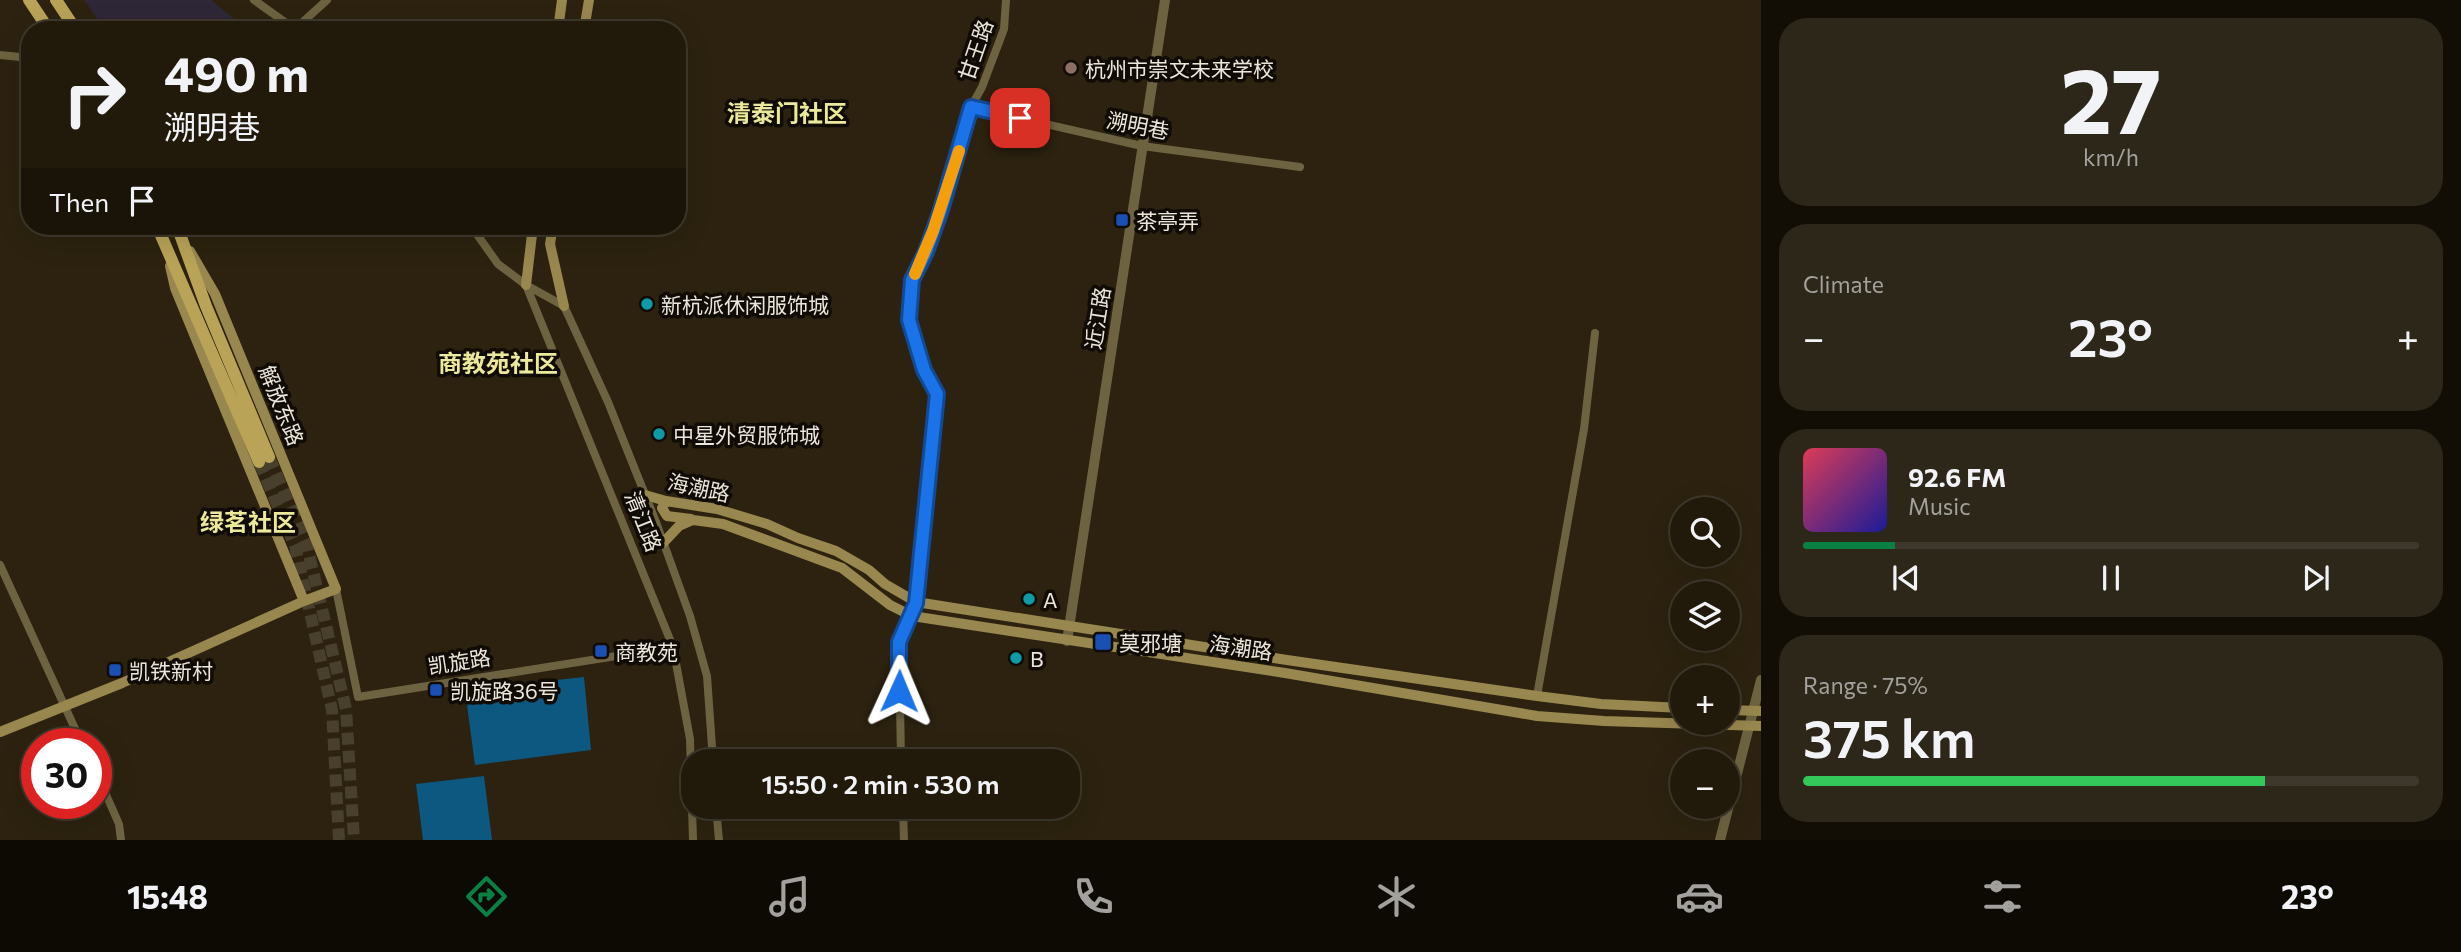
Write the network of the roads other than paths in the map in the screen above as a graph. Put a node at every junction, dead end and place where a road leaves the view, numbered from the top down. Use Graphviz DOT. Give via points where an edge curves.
graph roads {
  1 [pos="29,0"];
  2 [pos="57,0"];
  3 [pos="254,0"];
  4 [pos="327,0"];
  5 [pos="562,0"];
  6 [pos="589,0"];
  7 [pos="1006,0"];
  8 [pos="1165,0"];
  9 [pos="43,21"];
  10 [pos="70,21"];
  11 [pos="284,21"];
  12 [pos="304,21"];
  13 [pos="559,21"];
  14 [pos="586,21"];
  15 [pos="0,55"];
  16 [pos="21,57"];
  17 [pos="971,107"];
  18 [pos="1142,146"];
  19 [pos="1300,167"];
  20 [pos="161,235"];
  21 [pos="181,235"];
  22 [pos="477,235"];
  23 [pos="533,235"];
  24 [pos="552,235"];
  25 [pos="183,239"];
  26 [pos="166,246"];
  27 [pos="526,285"];
  28 [pos="564,306"];
  29 [pos="1595,333"];
  30 [pos="645,495"];
  31 [pos="666,501"];
  32 [pos="693,520"];
  33 [pos="663,543"];
  34 [pos="0,565"];
  35 [pos="336,590"];
  36 [pos="304,601"];
  37 [pos="916,603"];
  38 [pos="912,616"];
  39 [pos="1070,625"];
  40 [pos="1067,641"];
  41 [pos="673,646"];
  42 [pos="1761,680"];
  43 [pos="1537,696"];
  44 [pos="1670,707"];
  45 [pos="64,708"];
  46 [pos="1756,711"];
  47 [pos="1756,726"];
  48 [pos="74,728"];
  49 [pos="0,732"];
  50 [pos="712,749"];
  51 [pos="901,749"];
  52 [pos="112,808"];
  53 [pos="717,819"];
  54 [pos="903,819"];
  55 [pos="121,840"];
  56 [pos="693,840"];
  57 [pos="719,840"];
  58 [pos="904,840"];
  59 [pos="1720,840"];
  1 -- 9 [label="main road"];
  2 -- 10 [label="main road"];
  3 -- 11 [label="street"];
  4 -- 12 [label="street"];
  5 -- 13 [label="main road"];
  6 -- 14 [label="main road"];
  7 -- 17 [label="street, 甘王路" via="1004,29"];
  8 -- 18 [label="street, 近江路"];
  15 -- 16 [label="street"];
  17 -- 18 [label="street, 溯明巷"];
  17 -- 37 [label="street, 甘王路" via="909,299 915,345 937,394"];
  18 -- 19 [label="street, 溯明巷"];
  18 -- 39 [label="street, 近江路"];
  20 -- 26 [label="main road, 解放东路"];
  21 -- 25 [label="main road, 解放东路"];
  22 -- 27 [label="street" via="498,264"];
  23 -- 27 [label="main road, 清江路"];
  24 -- 28 [label="main road, 清江路"];
  25 -- 26 [label="main road, 解放东路" via="264,460"];
  25 -- 35 [label="main road, 解放东路" via="215,294"];
  26 -- 36 [label="main road, 解放东路" via="175,288"];
  27 -- 28 [label="street"];
  27 -- 41 [label="street, 清江路"];
  28 -- 30 [label="street, 清江路"];
  29 -- 43 [label="street" via="1584,429"];
  30 -- 31 [label="main road, 海潮路"];
  30 -- 33 [label="street, 清江路"];
  31 -- 32 [label="main road" via="667,516"];
  31 -- 37 [label="main road, 海潮路" via="717,509 836,551"];
  32 -- 33 [label="main road, 海潮路" via="679,526"];
  32 -- 38 [label="main road, 海潮路" via="723,524 842,568"];
  33 -- 50 [label="street, 清江路" via="707,676"];
  34 -- 45 [label="street"];
  35 -- 36 [label="main road"];
  35 -- 41 [label="street, 凯旋路" via="358,697"];
  36 -- 45 [label="main road"];
  37 -- 38 [label="street, 甘王路"];
  37 -- 39 [label="main road, 海潮路"];
  38 -- 40 [label="main road, 海潮路"];
  38 -- 51 [label="street, 甘王路" via="899,642"];
  39 -- 40 [label="street, 近江路"];
  39 -- 43 [label="main road, 海潮路"];
  40 -- 47 [label="main road, 海潮路" via="1537,716"];
  41 -- 56 [label="street, 清江路" via="690,739"];
  42 -- 46 [label="street"];
  43 -- 44 [label="main road, 海潮路"];
  45 -- 48 [label="street"];
  45 -- 49 [label="main road"];
  46 -- 47 [label="street"];
  47 -- 59 [label="street"];
  52 -- 55 [label="street"];
  53 -- 57 [label="street"];
  54 -- 58 [label="street"];
}
